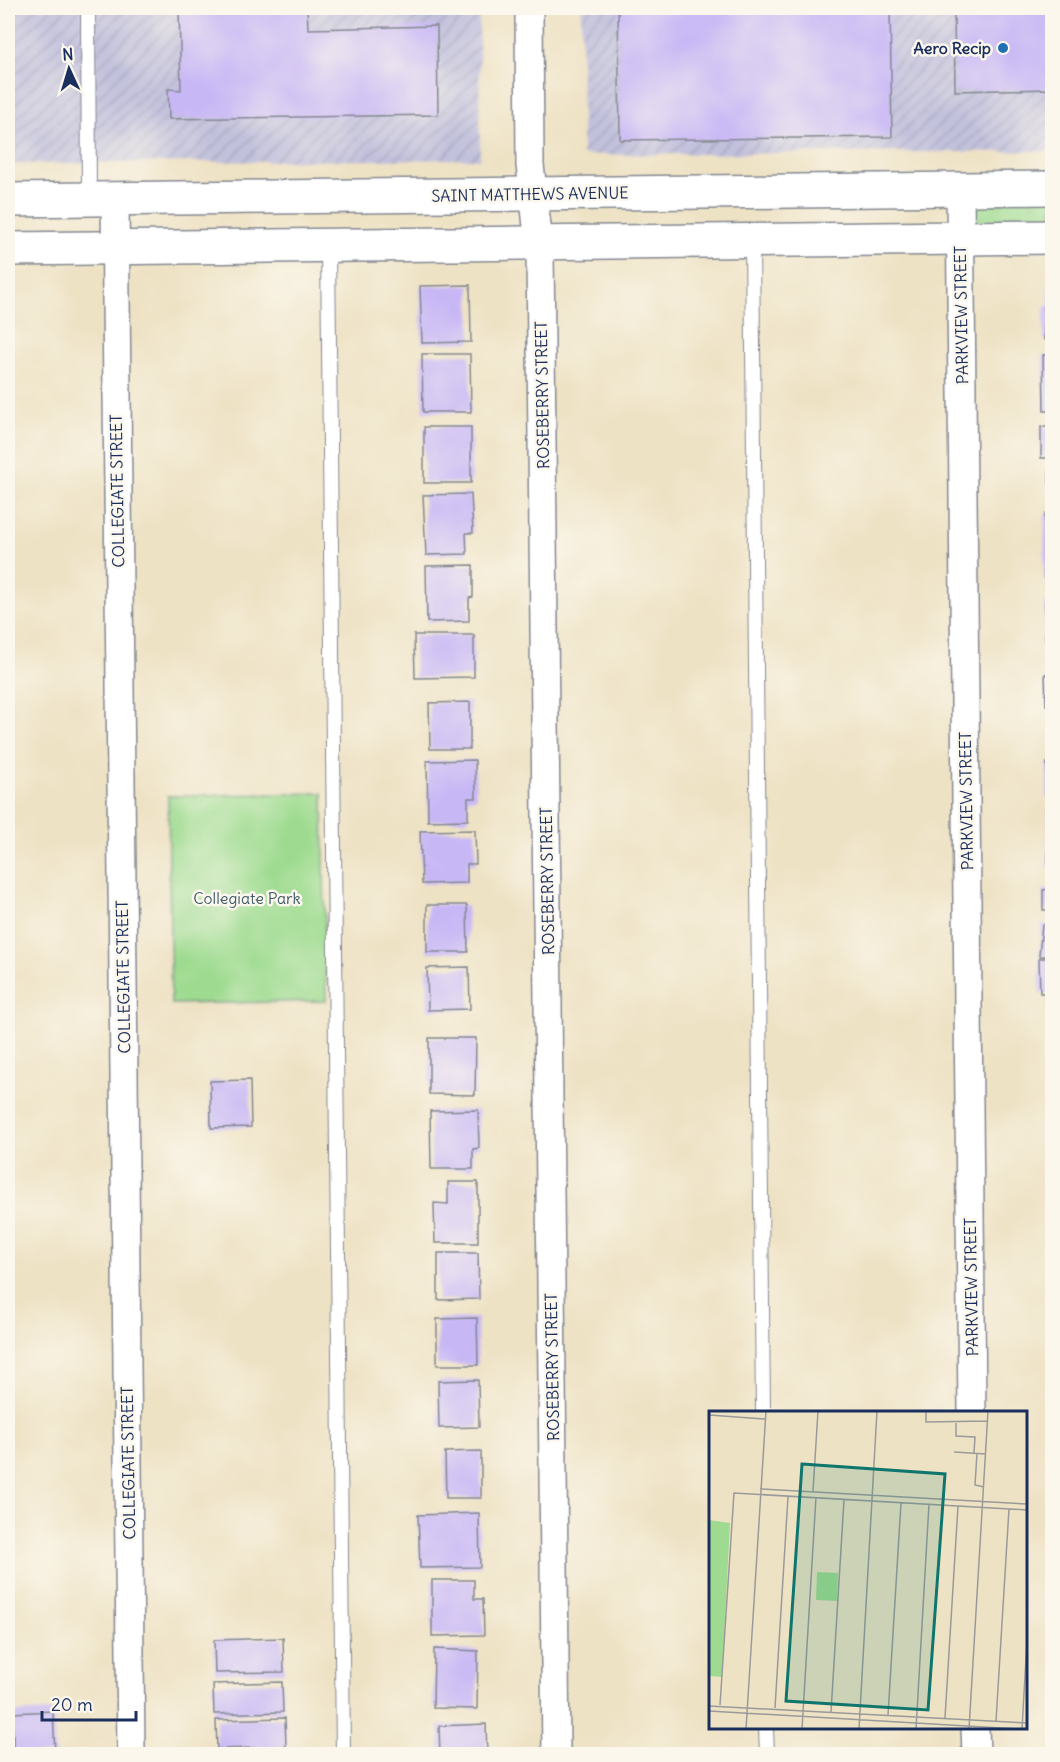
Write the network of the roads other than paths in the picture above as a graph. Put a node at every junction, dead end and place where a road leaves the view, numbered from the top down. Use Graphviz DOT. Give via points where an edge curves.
graph roads {
  1 [pos="88,8"];
  2 [pos="529,8"];
  3 [pos="1053,188"];
  4 [pos="960,189"];
  5 [pos="534,194"];
  6 [pos="102,199"];
  7 [pos="8,200"];
  8 [pos="1053,237"];
  9 [pos="960,238"];
  10 [pos="752,240"];
  11 [pos="540,243"];
  12 [pos="328,246"];
  13 [pos="115,247"];
  14 [pos="8,249"];
  15 [pos="763,1411"];
  16 [pos="972,1411"];
  17 [pos="766,1729"];
  18 [pos="975,1729"];
  19 [pos="131,1755"];
  20 [pos="344,1755"];
  21 [pos="556,1755"];
  22 [pos="767,1755"];
  23 [pos="976,1755"];
  1 -- 6 [label="lane"];
  2 -- 5 [label="street, ROSEBERRY STREET" via="530,165"];
  3 -- 4 [label="street, SAINT MATTHEWS AVENUE"];
  4 -- 5 [label="street, SAINT MATTHEWS AVENUE"];
  4 -- 9 [label="street, PARKVIEW STREET"];
  5 -- 6 [label="street, SAINT MATTHEWS AVENUE"];
  5 -- 11 [label="street, ROSEBERRY STREET"];
  6 -- 7 [label="street, SAINT MATTHEWS AVENUE"];
  6 -- 13 [label="street, COLLEGIATE STREET"];
  8 -- 9 [label="street"];
  9 -- 10 [label="street"];
  9 -- 16 [label="street, PARKVIEW STREET"];
  10 -- 11 [label="street"];
  10 -- 15 [label="lane"];
  11 -- 12 [label="street"];
  11 -- 21 [label="street, ROSEBERRY STREET"];
  12 -- 13 [label="street"];
  12 -- 20 [label="lane"];
  13 -- 14 [label="street"];
  13 -- 19 [label="street, COLLEGIATE STREET"];
  17 -- 22 [label="lane"];
  18 -- 23 [label="street"];
}
